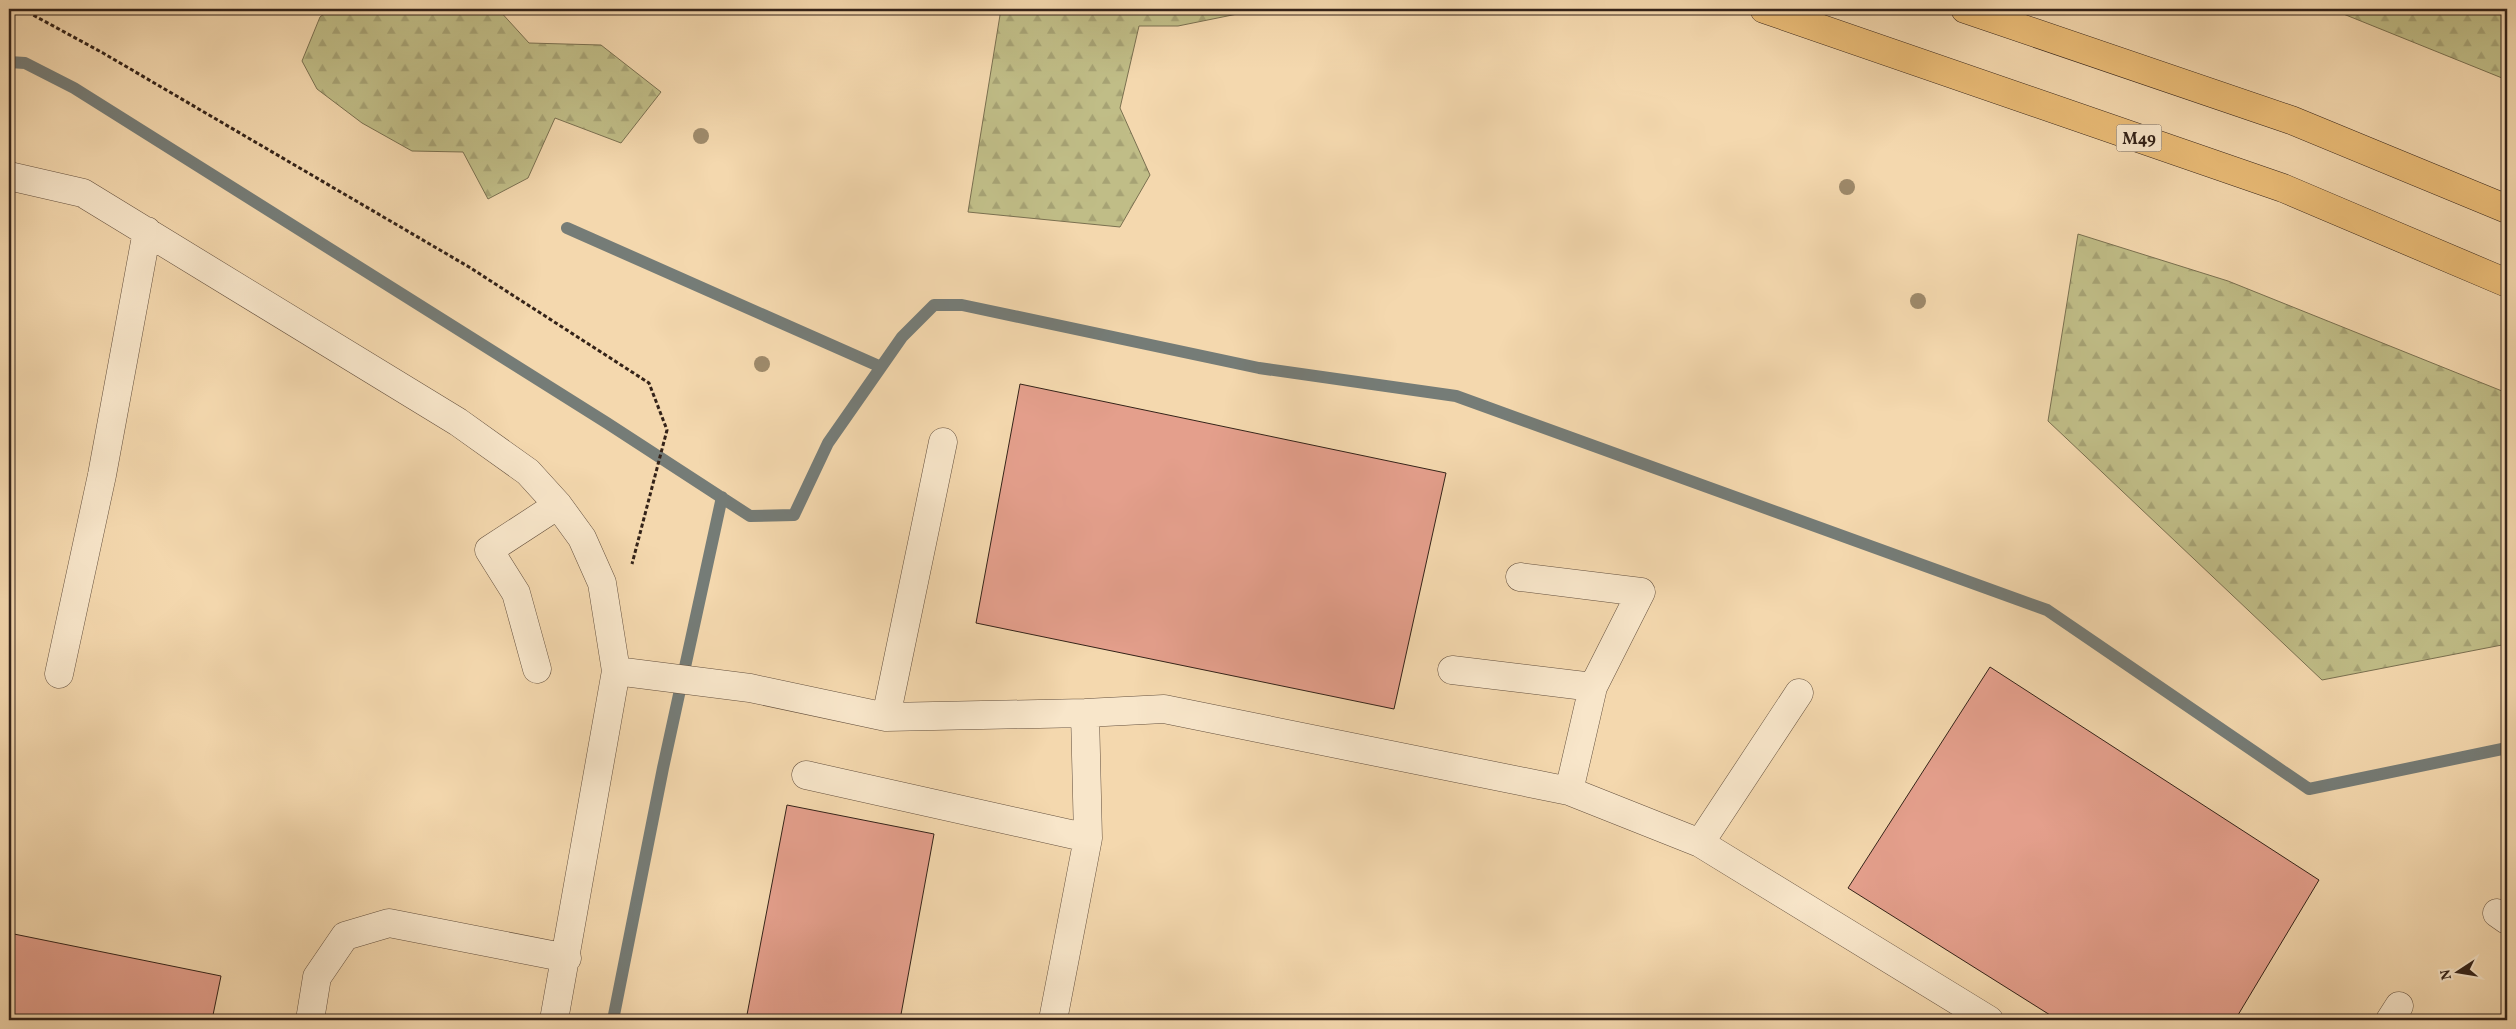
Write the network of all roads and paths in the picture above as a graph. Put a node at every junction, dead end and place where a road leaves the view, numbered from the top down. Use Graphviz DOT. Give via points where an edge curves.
graph roads {
  1 [pos="22,9"];
  2 [pos="1764,9"];
  3 [pos="1965,9"];
  4 [pos="9,176"];
  5 [pos="2507,209"];
  6 [pos="147,231"];
  7 [pos="2507,284"];
  8 [pos="944,442"];
  9 [pos="558,504"];
  10 [pos="1520,576"];
  11 [pos="602,583"];
  12 [pos="537,669"];
  13 [pos="1452,670"];
  14 [pos="616,672"];
  15 [pos="59,674"];
  16 [pos="1593,687"];
  17 [pos="1799,693"];
  18 [pos="1085,713"];
  19 [pos="886,717"];
  20 [pos="806,775"];
  21 [pos="1569,791"];
  22 [pos="1088,838"];
  23 [pos="1700,843"];
  24 [pos="567,958"];
  25 [pos="310,1020"];
  26 [pos="554,1020"];
  27 [pos="1053,1020"];
  28 [pos="1989,1020"];
  1 -- 11 [label="path" via="469,267 649,383 667,430 632,565"];
  2 -- 7 [label="highway, M49" via="2283,188"];
  3 -- 5 [label="highway" via="2291,120"];
  4 -- 6 [label="street" via="83,193"];
  6 -- 9 [label="street" via="458,422 528,472"];
  6 -- 15 [label="street" via="102,475"];
  8 -- 19 [label="street"];
  9 -- 11 [label="street" via="582,538"];
  9 -- 12 [label="street" via="489,550 516,593"];
  10 -- 16 [label="street" via="1641,592"];
  11 -- 14 [label="street"];
  13 -- 16 [label="street"];
  14 -- 19 [label="street" via="750,688"];
  14 -- 24 [label="street"];
  16 -- 21 [label="street"];
  17 -- 23 [label="street"];
  18 -- 19 [label="street"];
  18 -- 21 [label="street" via="1164,709"];
  18 -- 22 [label="street"];
  20 -- 22 [label="street"];
  21 -- 23 [label="street"];
  22 -- 27 [label="street"];
  23 -- 28 [label="street"];
  24 -- 25 [label="street" via="388,923 345,936 318,977"];
  24 -- 26 [label="street"];
}
